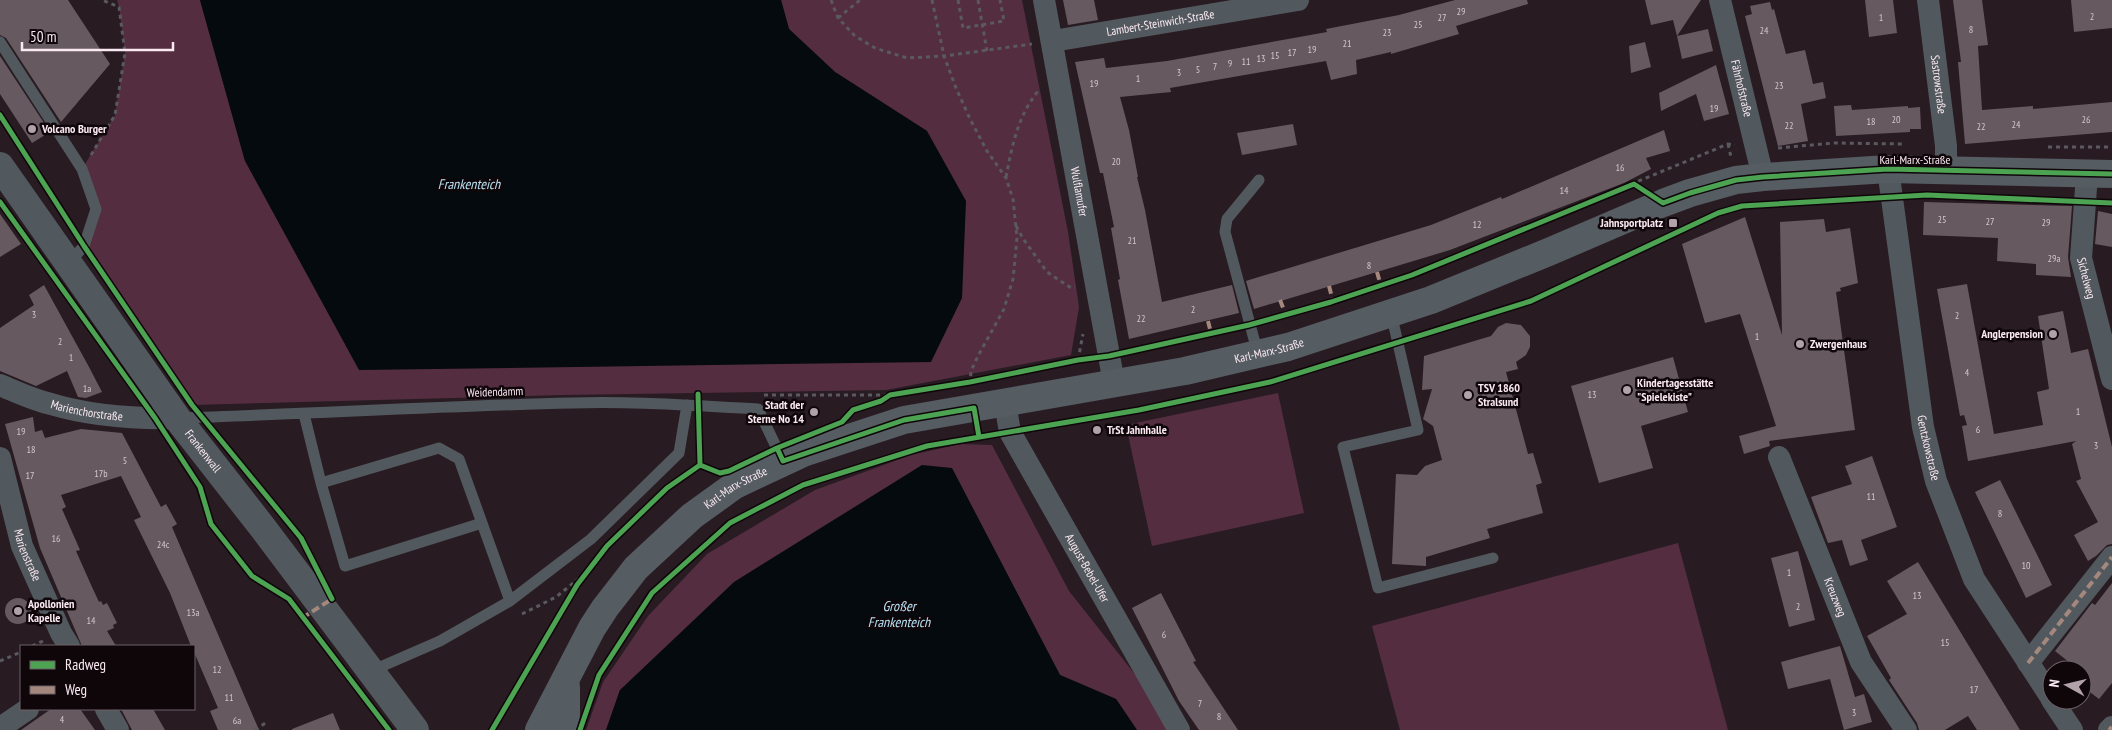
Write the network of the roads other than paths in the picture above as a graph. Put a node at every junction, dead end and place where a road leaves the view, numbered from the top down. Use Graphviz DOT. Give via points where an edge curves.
graph roads {
  1 [pos="1044,0"];
  2 [pos="1298,0"];
  3 [pos="1720,0"];
  4 [pos="1928,0"];
  5 [pos="1053,41"];
  6 [pos="0,42"];
  7 [pos="0,166"];
  8 [pos="1888,169"];
  9 [pos="1946,170"];
  10 [pos="2100,174"];
  11 [pos="1763,177"];
  12 [pos="1259,180"];
  13 [pos="68,264"];
  14 [pos="1391,313"];
  15 [pos="1258,354"];
  16 [pos="2112,379"];
  17 [pos="1114,382"];
  18 [pos="0,385"];
  19 [pos="1005,403"];
  20 [pos="686,405"];
  21 [pos="304,414"];
  22 [pos="176,418"];
  23 [pos="1779,457"];
  24 [pos="0,458"];
  25 [pos="783,461"];
  26 [pos="320,483"];
  27 [pos="482,523"];
  28 [pos="2112,557"];
  29 [pos="1493,558"];
  30 [pos="510,600"];
  31 [pos="68,645"];
  32 [pos="2028,663"];
  33 [pos="372,671"];
  34 [pos="566,675"];
  35 [pos="2042,685"];
  36 [pos="27,710"];
  37 [pos="107,710"];
  38 [pos="2059,710"];
  39 [pos="2112,727"];
  40 [pos="0,728"];
  41 [pos="118,730"];
  42 [pos="415,730"];
  43 [pos="539,730"];
  44 [pos="562,730"];
  45 [pos="1179,730"];
  46 [pos="1906,730"];
  47 [pos="2072,730"];
  48 [pos="2109,730"];
  1 -- 5 [label="street, Wulflamufer"];
  2 -- 5 [label="street, Lambert-Steinwich-Straße"];
  3 -- 11 [label="street, Fährhofstraße"];
  4 -- 9 [label="street, Sastrowstraße" via="1946,146"];
  5 -- 17 [label="street, Wulflamufer"];
  6 -- 13 [label="lane" via="82,169 96,209 84,246"];
  7 -- 13 [label="street, Frankenwall"];
  8 -- 9 [label="main road, Karl-Marx-Straße"];
  8 -- 11 [label="main road, Karl-Marx-Straße"];
  8 -- 32 [label="street, Gentzkowstraße" via="1923,427 1936,480 1974,579"];
  9 -- 10 [label="main road, Karl-Marx-Straße"];
  10 -- 16 [label="street, Sichelweg" via="2081,258"];
  11 -- 14 [label="main road, Karl-Marx-Straße" via="1736,180 1690,193 1473,284"];
  12 -- 15 [label="lane" via="1227,219 1225,232"];
  13 -- 22 [label="street, Frankenwall"];
  14 -- 15 [label="main road, Karl-Marx-Straße"];
  14 -- 29 [label="lane" via="1418,430 1343,447 1378,588"];
  15 -- 17 [label="main road, Karl-Marx-Straße" via="1185,371"];
  17 -- 19 [label="main road, Karl-Marx-Straße"];
  18 -- 22 [label="street, Marienchorstraße" via="50,404 103,414"];
  19 -- 25 [label="main road, Karl-Marx-Straße" via="904,420"];
  19 -- 45 [label="street, August-Bebel-Ufer" via="1010,432"];
  20 -- 21 [label="lane, Weidendamm" via="574,403"];
  20 -- 25 [label="lane, Weidendamm" via="758,410"];
  20 -- 30 [label="lane" via="679,453 591,539"];
  21 -- 22 [label="lane, Weidendamm"];
  21 -- 26 [label="lane"];
  22 -- 33 [label="street, Frankenwall"];
  23 -- 46 [label="street, Kreuzweg" via="1861,662"];
  24 -- 31 [label="street, Marienstraße" via="22,546"];
  25 -- 34 [label="main road, Karl-Marx-Straße" via="735,485 658,546 605,608"];
  26 -- 27 [label="lane" via="439,448 459,459"];
  26 -- 27 [label="lane" via="345,566"];
  27 -- 30 [label="lane"];
  28 -- 32 [label="street"];
  30 -- 33 [label="lane" via="440,641"];
  32 -- 35 [label="street, Gentzkowstraße"];
  33 -- 42 [label="street, Frankenwall"];
  34 -- 43 [label="main road, Karl-Marx-Straße"];
  34 -- 44 [label="main road" via="566,715"];
  36 -- 40 [label="street"];
  37 -- 41 [label="street"];
  38 -- 47 [label="street, Gentzkowstraße"];
  39 -- 48 [label="street"];
}
